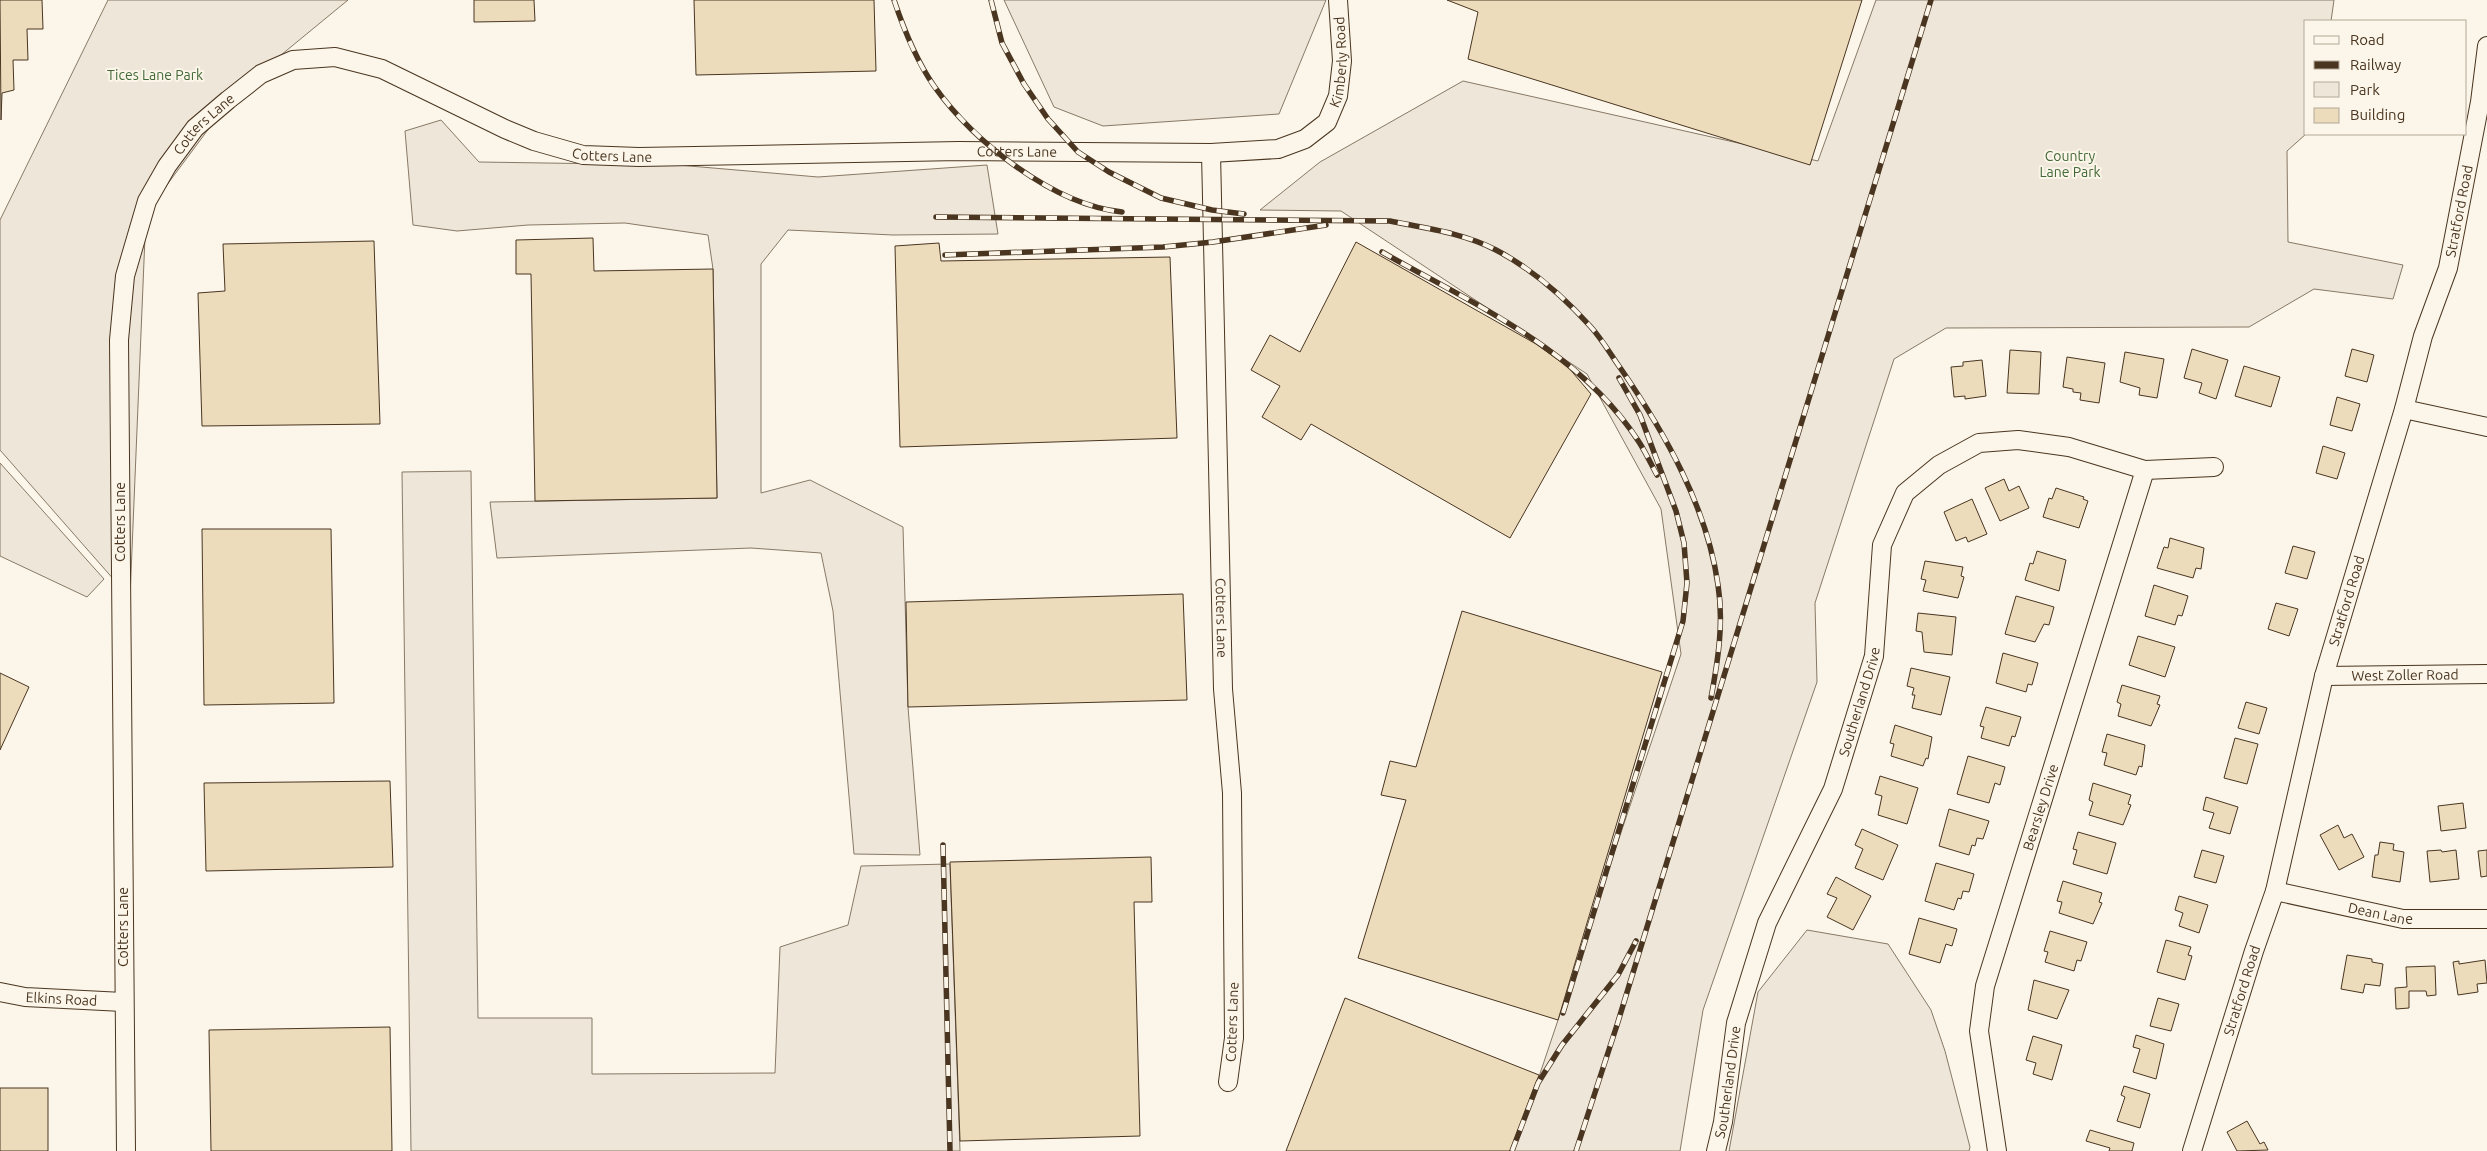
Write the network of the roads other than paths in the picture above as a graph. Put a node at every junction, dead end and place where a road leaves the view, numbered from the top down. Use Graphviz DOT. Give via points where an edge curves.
graph roads {
  1 [pos="1338,0"];
  2 [pos="2487,46"];
  3 [pos="2484,103"];
  4 [pos="1327,122"];
  5 [pos="1211,153"];
  6 [pos="2404,409"];
  7 [pos="2487,427"];
  8 [pos="2214,467"];
  9 [pos="2145,470"];
  10 [pos="2487,674"];
  11 [pos="2324,676"];
  12 [pos="2276,891"];
  13 [pos="2487,919"];
  14 [pos="0,992"];
  15 [pos="123,1002"];
  16 [pos="1228,1082"];
  17 [pos="126,1151"];
  18 [pos="1716,1151"];
  19 [pos="1997,1151"];
  20 [pos="2192,1151"];
  1 -- 4 [label="street, Kimberly Road" via="1342,62 1338,96"];
  2 -- 3 [label="street, Stratford Road"];
  3 -- 6 [label="street, Stratford Road" via="2448,268 2423,336"];
  4 -- 5 [label="street, Cotters Lane" via="1305,139 1278,149"];
  5 -- 15 [label="street, Cotters Lane" via="959,151 639,157 583,154 512,132 382,69 335,57 294,60 254,79 195,128 167,166 147,200 125,276 118,340"];
  5 -- 16 [label="street, Cotters Lane" via="1223,689 1232,793 1234,1038"];
  6 -- 7 [label="street"];
  6 -- 11 [label="street, Stratford Road"];
  8 -- 9 [label="street, Southerland Drive"];
  9 -- 18 [label="street, Southerland Drive" via="2069,447 2018,440 1978,443 1939,465 1906,493 1882,545 1874,656 1833,789 1767,923 1736,1023"];
  9 -- 19 [label="street, Bearsley Drive" via="1985,986 1978,1031"];
  10 -- 11 [label="street, West Zoller Road"];
  11 -- 12 [label="street, Stratford Road"];
  12 -- 13 [label="street, Dean Lane" via="2403,919"];
  12 -- 20 [label="street, Stratford Road" via="2254,950"];
  14 -- 15 [label="street, Elkins Road" via="25,997"];
  15 -- 17 [label="street, Cotters Lane"];
}
